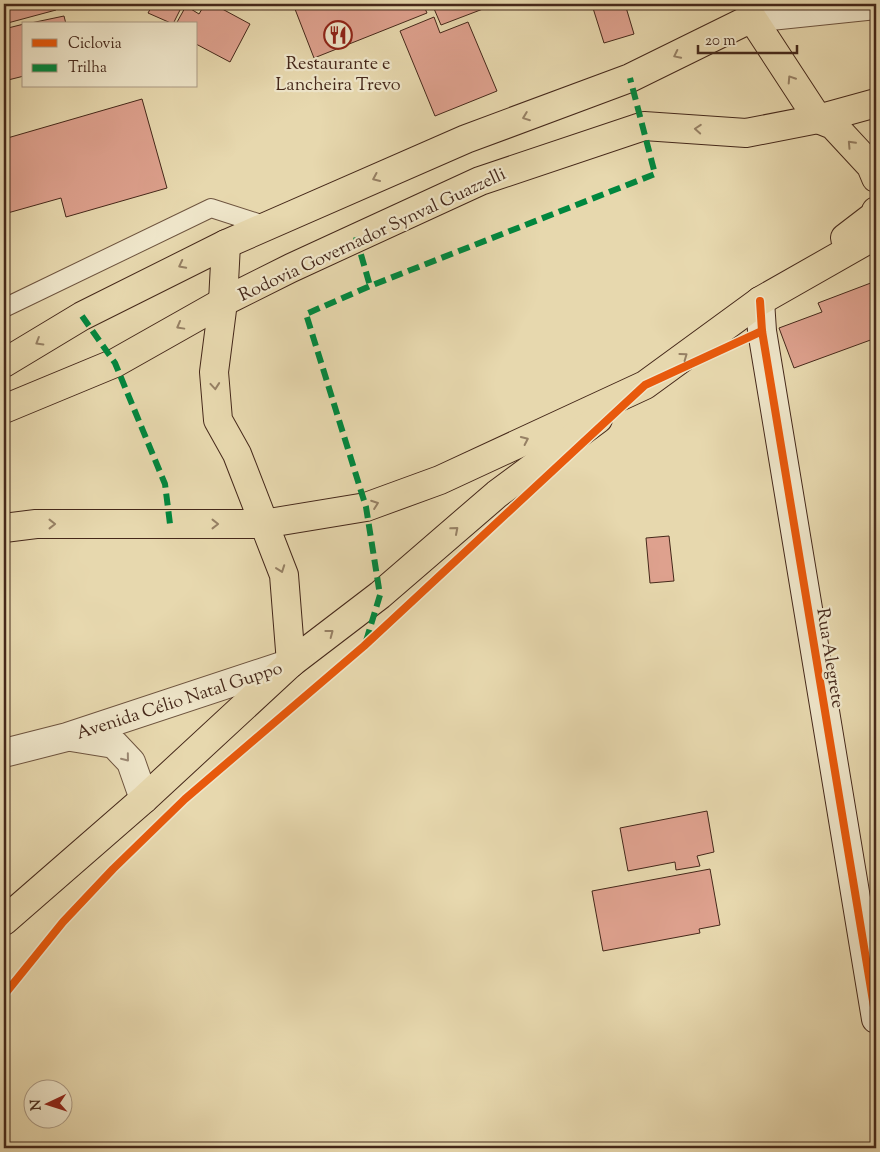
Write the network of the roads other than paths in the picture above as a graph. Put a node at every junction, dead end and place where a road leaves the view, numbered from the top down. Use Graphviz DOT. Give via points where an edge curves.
graph roads {
  1 [pos="876,5"];
  2 [pos="751,11"];
  3 [pos="876,103"];
  4 [pos="818,120"];
  5 [pos="876,178"];
  6 [pos="876,211"];
  7 [pos="267,226"];
  8 [pos="876,235"];
  9 [pos="226,244"];
  10 [pos="760,301"];
  11 [pos="223,302"];
  12 [pos="4,308"];
  13 [pos="4,363"];
  14 [pos="645,385"];
  15 [pos="4,409"];
  16 [pos="262,524"];
  17 [pos="4,528"];
  18 [pos="291,663"];
  19 [pos="67,737"];
  20 [pos="4,753"];
  21 [pos="144,799"];
  22 [pos="4,921"];
  23 [pos="876,1019"];
  1 -- 2 [label="street"];
  4 -- 2 [label="main road, one-way"];
  2 -- 7 [label="main road, one-way" via="630,78 466,139"];
  3 -- 4 [label="main road, Rodovia Governador Synval Guazzelli"];
  5 -- 4 [label="main road, one-way" via="871,166 833,125"];
  4 -- 11 [label="main road, Rodovia Governador Synval Guazzelli, one-way" via="746,133 644,126 627,131 480,181"];
  6 -- 10 [label="main road" via="875,215"];
  7 -- 9 [label="main road"];
  7 -- 12 [label="lane" via="211,208"];
  8 -- 10 [label="main road"];
  9 -- 11 [label="main road"];
  9 -- 13 [label="main road, one-way" via="82,316"];
  14 -- 10 [label="main road, one-way"];
  10 -- 23 [label="street, Rua Alegrete" via="762,331"];
  11 -- 15 [label="main road, Rodovia Governador Synval Guazzelli, one-way" via="115,363"];
  11 -- 16 [label="main road, one-way" via="214,372 218,420 237,454"];
  16 -- 14 [label="main road, one-way" via="366,507 431,484"];
  18 -- 14 [label="main road, one-way" via="380,595 496,494"];
  17 -- 16 [label="main road, one-way" via="36,524"];
  16 -- 18 [label="main road, one-way" via="284,575"];
  18 -- 19 [label="street, Avenida Célio Natal Guppo"];
  18 -- 21 [label="main road"];
  19 -- 20 [label="street, Avenida Célio Natal Guppo"];
  19 -- 21 [label="street, Avenida Célio Natal Guppo, one-way" via="114,744 131,762"];
  21 -- 22 [label="main road"];
}
